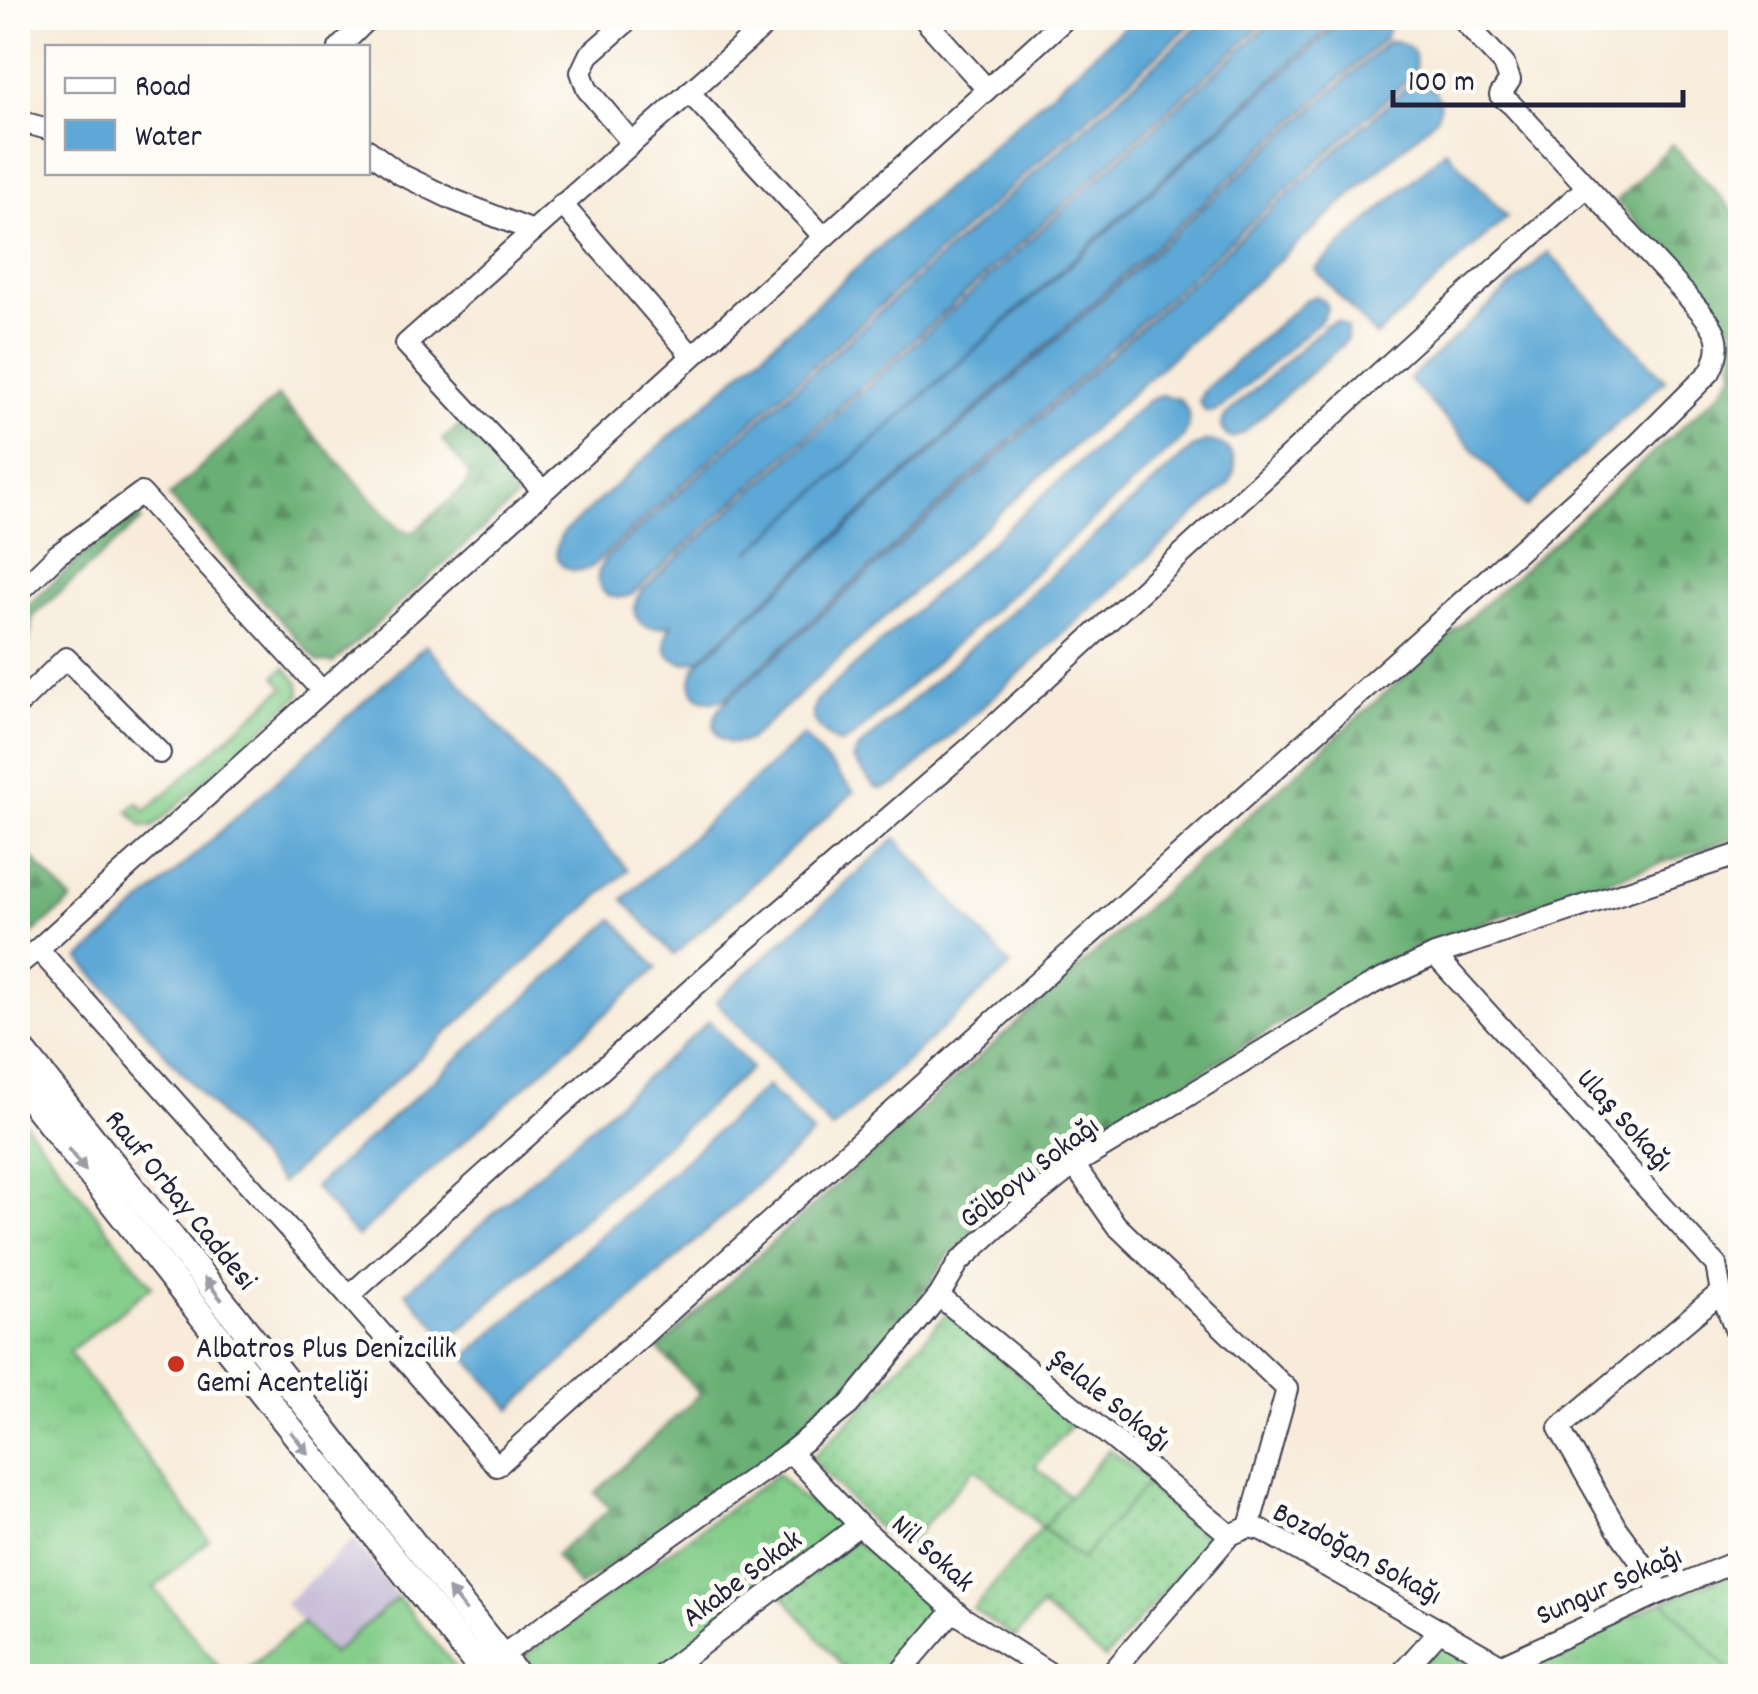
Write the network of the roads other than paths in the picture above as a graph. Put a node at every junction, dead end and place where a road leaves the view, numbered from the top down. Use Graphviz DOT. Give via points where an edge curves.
graph roads {
  1 [pos="368,18"];
  2 [pos="630,18"];
  3 [pos="772,18"];
  4 [pos="923,18"];
  5 [pos="1066,18"];
  6 [pos="1461,18"];
  7 [pos="343,45"];
  8 [pos="987,89"];
  9 [pos="688,92"];
  10 [pos="18,121"];
  11 [pos="45,128"];
  12 [pos="632,143"];
  13 [pos="370,152"];
  14 [pos="1586,187"];
  15 [pos="562,204"];
  16 [pos="533,231"];
  17 [pos="824,237"];
  18 [pos="692,356"];
  19 [pos="543,491"];
  20 [pos="18,593"];
  21 [pos="322,691"];
  22 [pos="20,703"];
  23 [pos="160,753"];
  24 [pos="1740,854"];
  25 [pos="38,949"];
  26 [pos="1436,955"];
  27 [pos="18,965"];
  28 [pos="18,1045"];
  29 [pos="18,1083"];
  30 [pos="1074,1165"];
  31 [pos="1720,1292"];
  32 [pos="350,1296"];
  33 [pos="938,1296"];
  34 [pos="1740,1342"];
  35 [pos="790,1452"];
  36 [pos="859,1525"];
  37 [pos="1239,1531"];
  38 [pos="1740,1560"];
  39 [pos="1662,1592"];
  40 [pos="954,1610"];
  41 [pos="1440,1630"];
  42 [pos="502,1670"];
  43 [pos="1511,1671"];
  44 [pos="660,1676"];
  45 [pos="897,1676"];
  46 [pos="1054,1676"];
  47 [pos="1109,1676"];
  48 [pos="1399,1676"];
  1 -- 7 [label="street"];
  2 -- 12 [label="street" via="588,55 580,72"];
  3 -- 9 [label="street"];
  4 -- 8 [label="street"];
  5 -- 8 [label="street"];
  6 -- 14 [label="street" via="1504,64 1510,80 1500,95"];
  8 -- 17 [label="street"];
  9 -- 12 [label="street"];
  9 -- 17 [label="street"];
  10 -- 11 [label="street"];
  12 -- 15 [label="street"];
  13 -- 16 [label="street" via="400,174"];
  14 -- 32 [label="street" via="973,745"];
  14 -- 32 [label="street" via="1706,319 1720,347 1718,358 1638,444 1379,677 496,1466"];
  15 -- 16 [label="street"];
  15 -- 18 [label="street"];
  16 -- 19 [label="street" via="406,344"];
  17 -- 18 [label="street"];
  18 -- 19 [label="street"];
  19 -- 21 [label="street"];
  20 -- 21 [label="street" via="58,554 141,494"];
  21 -- 25 [label="street"];
  22 -- 23 [label="street" via="66,658"];
  24 -- 26 [label="street, Gölboyu Sokağı"];
  25 -- 27 [label="street"];
  25 -- 32 [label="street"];
  26 -- 30 [label="street, Gölboyu Sokağı" via="1374,982"];
  26 -- 31 [label="street, Ulaş Sokağı" via="1716,1265"];
  42 -- 28 [label="main road, Rauf Orbay Caddesi, one-way" via="330,1436"];
  29 -- 42 [label="main road, Rauf Orbay Caddesi, one-way"];
  30 -- 33 [label="street, Gölboyu Sokağı" via="959,1262"];
  30 -- 37 [label="street, Bozdoğan Sokağı" via="1116,1225 1286,1389"];
  31 -- 34 [label="street, Ulaş Sokağı"];
  31 -- 39 [label="street" via="1559,1428"];
  33 -- 35 [label="street, Gölboyu Sokağı" via="848,1404"];
  33 -- 37 [label="street, Şelale Sokağı"];
  35 -- 36 [label="street, Nil Sokak"];
  35 -- 42 [label="street, Gölboyu Sokağı"];
  36 -- 40 [label="street, Nil Sokak"];
  36 -- 44 [label="street, Akabe Sokak"];
  37 -- 41 [label="street, Bozdoğan Sokağı" via="1262,1530"];
  37 -- 47 [label="street"];
  38 -- 39 [label="street, Sungur Sokağı"];
  39 -- 43 [label="street, Sungur Sokağı"];
  40 -- 45 [label="street"];
  40 -- 46 [label="street, Nil Sokak"];
  41 -- 43 [label="street, Bozdoğan Sokağı"];
  41 -- 48 [label="street"];
}
